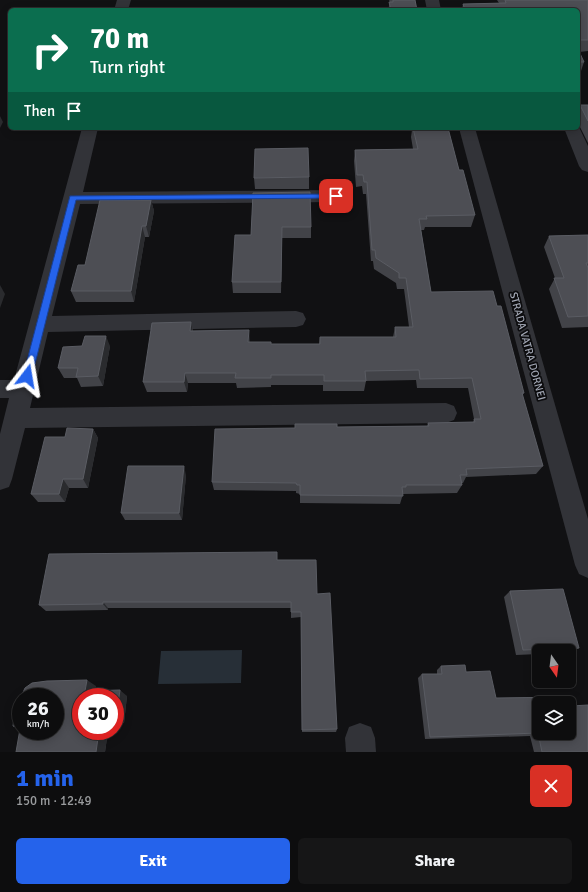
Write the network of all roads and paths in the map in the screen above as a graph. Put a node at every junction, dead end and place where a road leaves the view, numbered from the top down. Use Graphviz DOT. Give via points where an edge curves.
graph roads {
  1 [pos="90,130"];
  2 [pos="468,130"];
  3 [pos="573,130"];
  4 [pos="588,166"];
  5 [pos="336,196"];
  6 [pos="73,198"];
  7 [pos="296,319"];
  8 [pos="40,324"];
  9 [pos="0,389"];
  10 [pos="24,389"];
  11 [pos="446,413"];
  12 [pos="16,418"];
  13 [pos="0,478"];
  14 [pos="588,565"];
  1 -- 6 [label="street"];
  2 -- 14 [label="street, STRADA VATRA DORNEI"];
  3 -- 4 [label="street"];
  5 -- 6 [label="street"];
  6 -- 8 [label="street"];
  7 -- 8 [label="street"];
  8 -- 10 [label="street"];
  9 -- 10 [label="street"];
  10 -- 12 [label="street"];
  11 -- 12 [label="street"];
  12 -- 13 [label="street"];
}
